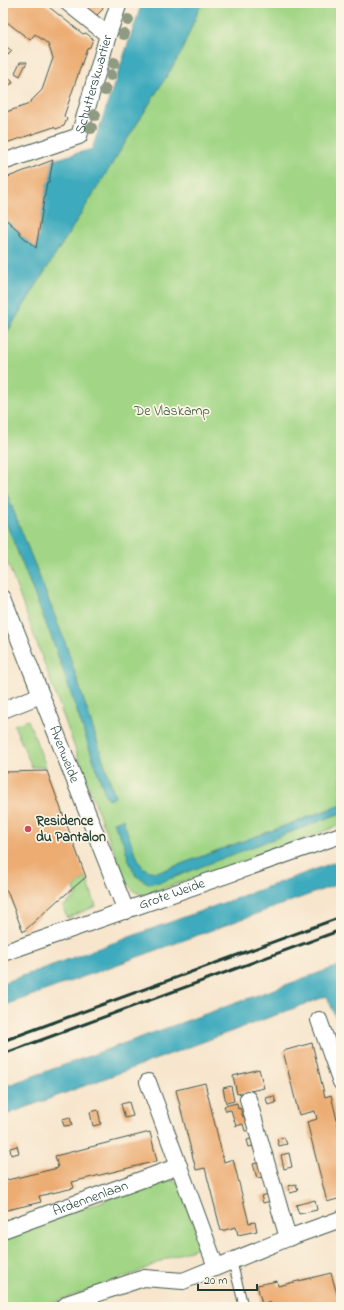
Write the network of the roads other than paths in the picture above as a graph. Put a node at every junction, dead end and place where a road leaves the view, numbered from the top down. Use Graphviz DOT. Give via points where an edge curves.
graph roads {
  1 [pos="68,3"];
  2 [pos="119,3"];
  3 [pos="108,35"];
  4 [pos="3,162"];
  5 [pos="3,598"];
  6 [pos="41,695"];
  7 [pos="3,710"];
  8 [pos="341,835"];
  9 [pos="126,911"];
  10 [pos="3,953"];
  11 [pos="318,1020"];
  12 [pos="148,1082"];
  13 [pos="341,1082"];
  14 [pos="248,1099"];
  15 [pos="179,1166"];
  16 [pos="341,1219"];
  17 [pos="3,1230"];
  18 [pos="288,1238"];
  19 [pos="232,1261"];
  20 [pos="216,1268"];
  21 [pos="64,1307"];
  22 [pos="244,1307"];
  1 -- 3 [label="street"];
  2 -- 3 [label="street, Schutterskwartier"];
  3 -- 4 [label="street, Schutterskwartier" via="79,136"];
  5 -- 6 [label="street, Avenweide"];
  6 -- 7 [label="street"];
  6 -- 9 [label="street, Avenweide"];
  8 -- 9 [label="street, Grote Weide"];
  9 -- 10 [label="street, Grote Weide"];
  11 -- 13 [label="street"];
  12 -- 15 [label="street"];
  14 -- 18 [label="street"];
  15 -- 17 [label="street, Ardennenlaan"];
  15 -- 20 [label="street"];
  16 -- 18 [label="street"];
  18 -- 19 [label="street"];
  19 -- 20 [label="street"];
  19 -- 22 [label="lane"];
  20 -- 21 [label="street" via="182,1281 144,1278 69,1303"];
}
